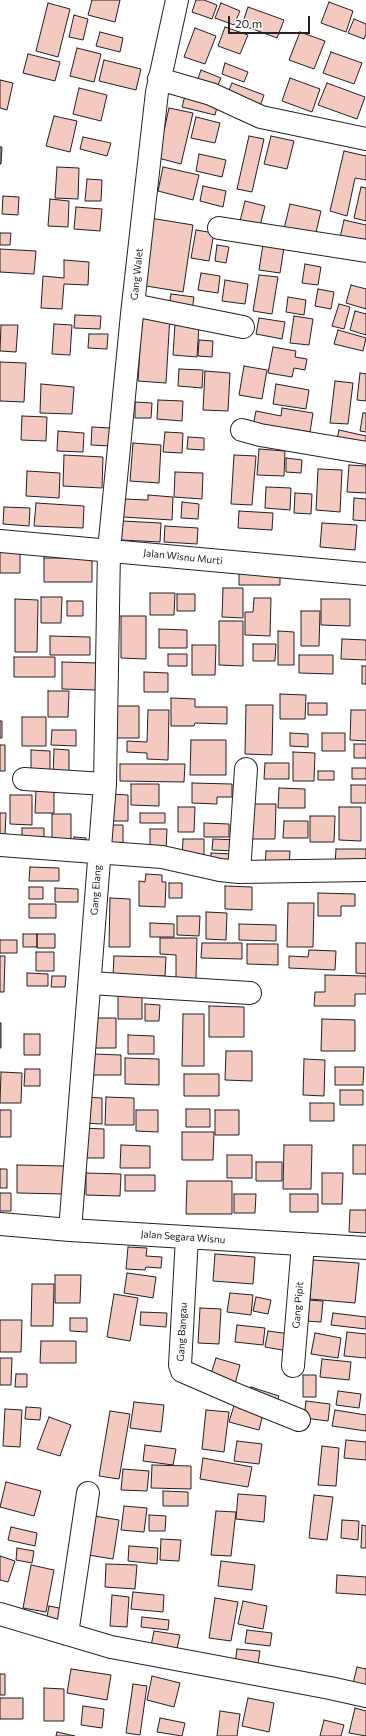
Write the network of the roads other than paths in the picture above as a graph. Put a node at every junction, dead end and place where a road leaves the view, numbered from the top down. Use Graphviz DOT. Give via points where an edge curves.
graph roads {
  1 [pos="178,0"];
  2 [pos="159,79"];
  3 [pos="366,139"];
  4 [pos="220,228"];
  5 [pos="366,251"];
  6 [pos="133,305"];
  7 [pos="243,327"];
  8 [pos="242,430"];
  9 [pos="366,454"];
  10 [pos="0,541"];
  11 [pos="109,550"];
  12 [pos="366,574"];
  13 [pos="246,769"];
  14 [pos="24,779"];
  15 [pos="105,784"];
  16 [pos="0,845"];
  17 [pos="98,852"];
  18 [pos="366,870"];
  19 [pos="239,872"];
  20 [pos="90,983"];
  21 [pos="250,993"];
  22 [pos="0,1224"];
  23 [pos="70,1230"];
  24 [pos="187,1237"];
  25 [pos="303,1244"];
  26 [pos="366,1248"];
  27 [pos="293,1366"];
  28 [pos="299,1420"];
  29 [pos="88,1493"];
  30 [pos="0,1614"];
  31 [pos="67,1634"];
  32 [pos="366,1696"];
  1 -- 2 [label="street, Gang Walet"];
  2 -- 3 [label="street" via="211,94 261,118"];
  2 -- 6 [label="street, Gang Walet"];
  4 -- 5 [label="street"];
  6 -- 7 [label="street"];
  6 -- 11 [label="street, Gang Walet"];
  8 -- 9 [label="street"];
  10 -- 11 [label="street, Jalan Wisnu Murti"];
  11 -- 12 [label="street, Jalan Wisnu Murti"];
  11 -- 15 [label="street, Gang Elang"];
  13 -- 19 [label="street"];
  14 -- 15 [label="street"];
  15 -- 17 [label="street, Gang Elang"];
  16 -- 17 [label="street"];
  17 -- 19 [label="street" via="162,857"];
  17 -- 20 [label="street, Gang Elang"];
  18 -- 19 [label="street"];
  20 -- 21 [label="street"];
  20 -- 23 [label="street, Gang Elang"];
  22 -- 23 [label="street, Jalan Segara Wisnu"];
  23 -- 24 [label="street, Jalan Segara Wisnu"];
  24 -- 25 [label="street, Jalan Segara Wisnu"];
  24 -- 28 [label="street, Gang Bangau" via="180,1365 182,1371"];
  25 -- 26 [label="street, Jalan Segara Wisnu"];
  25 -- 27 [label="street, Gang Pipit"];
  29 -- 31 [label="street"];
  30 -- 31 [label="street"];
  31 -- 32 [label="street" via="111,1647"];
}
